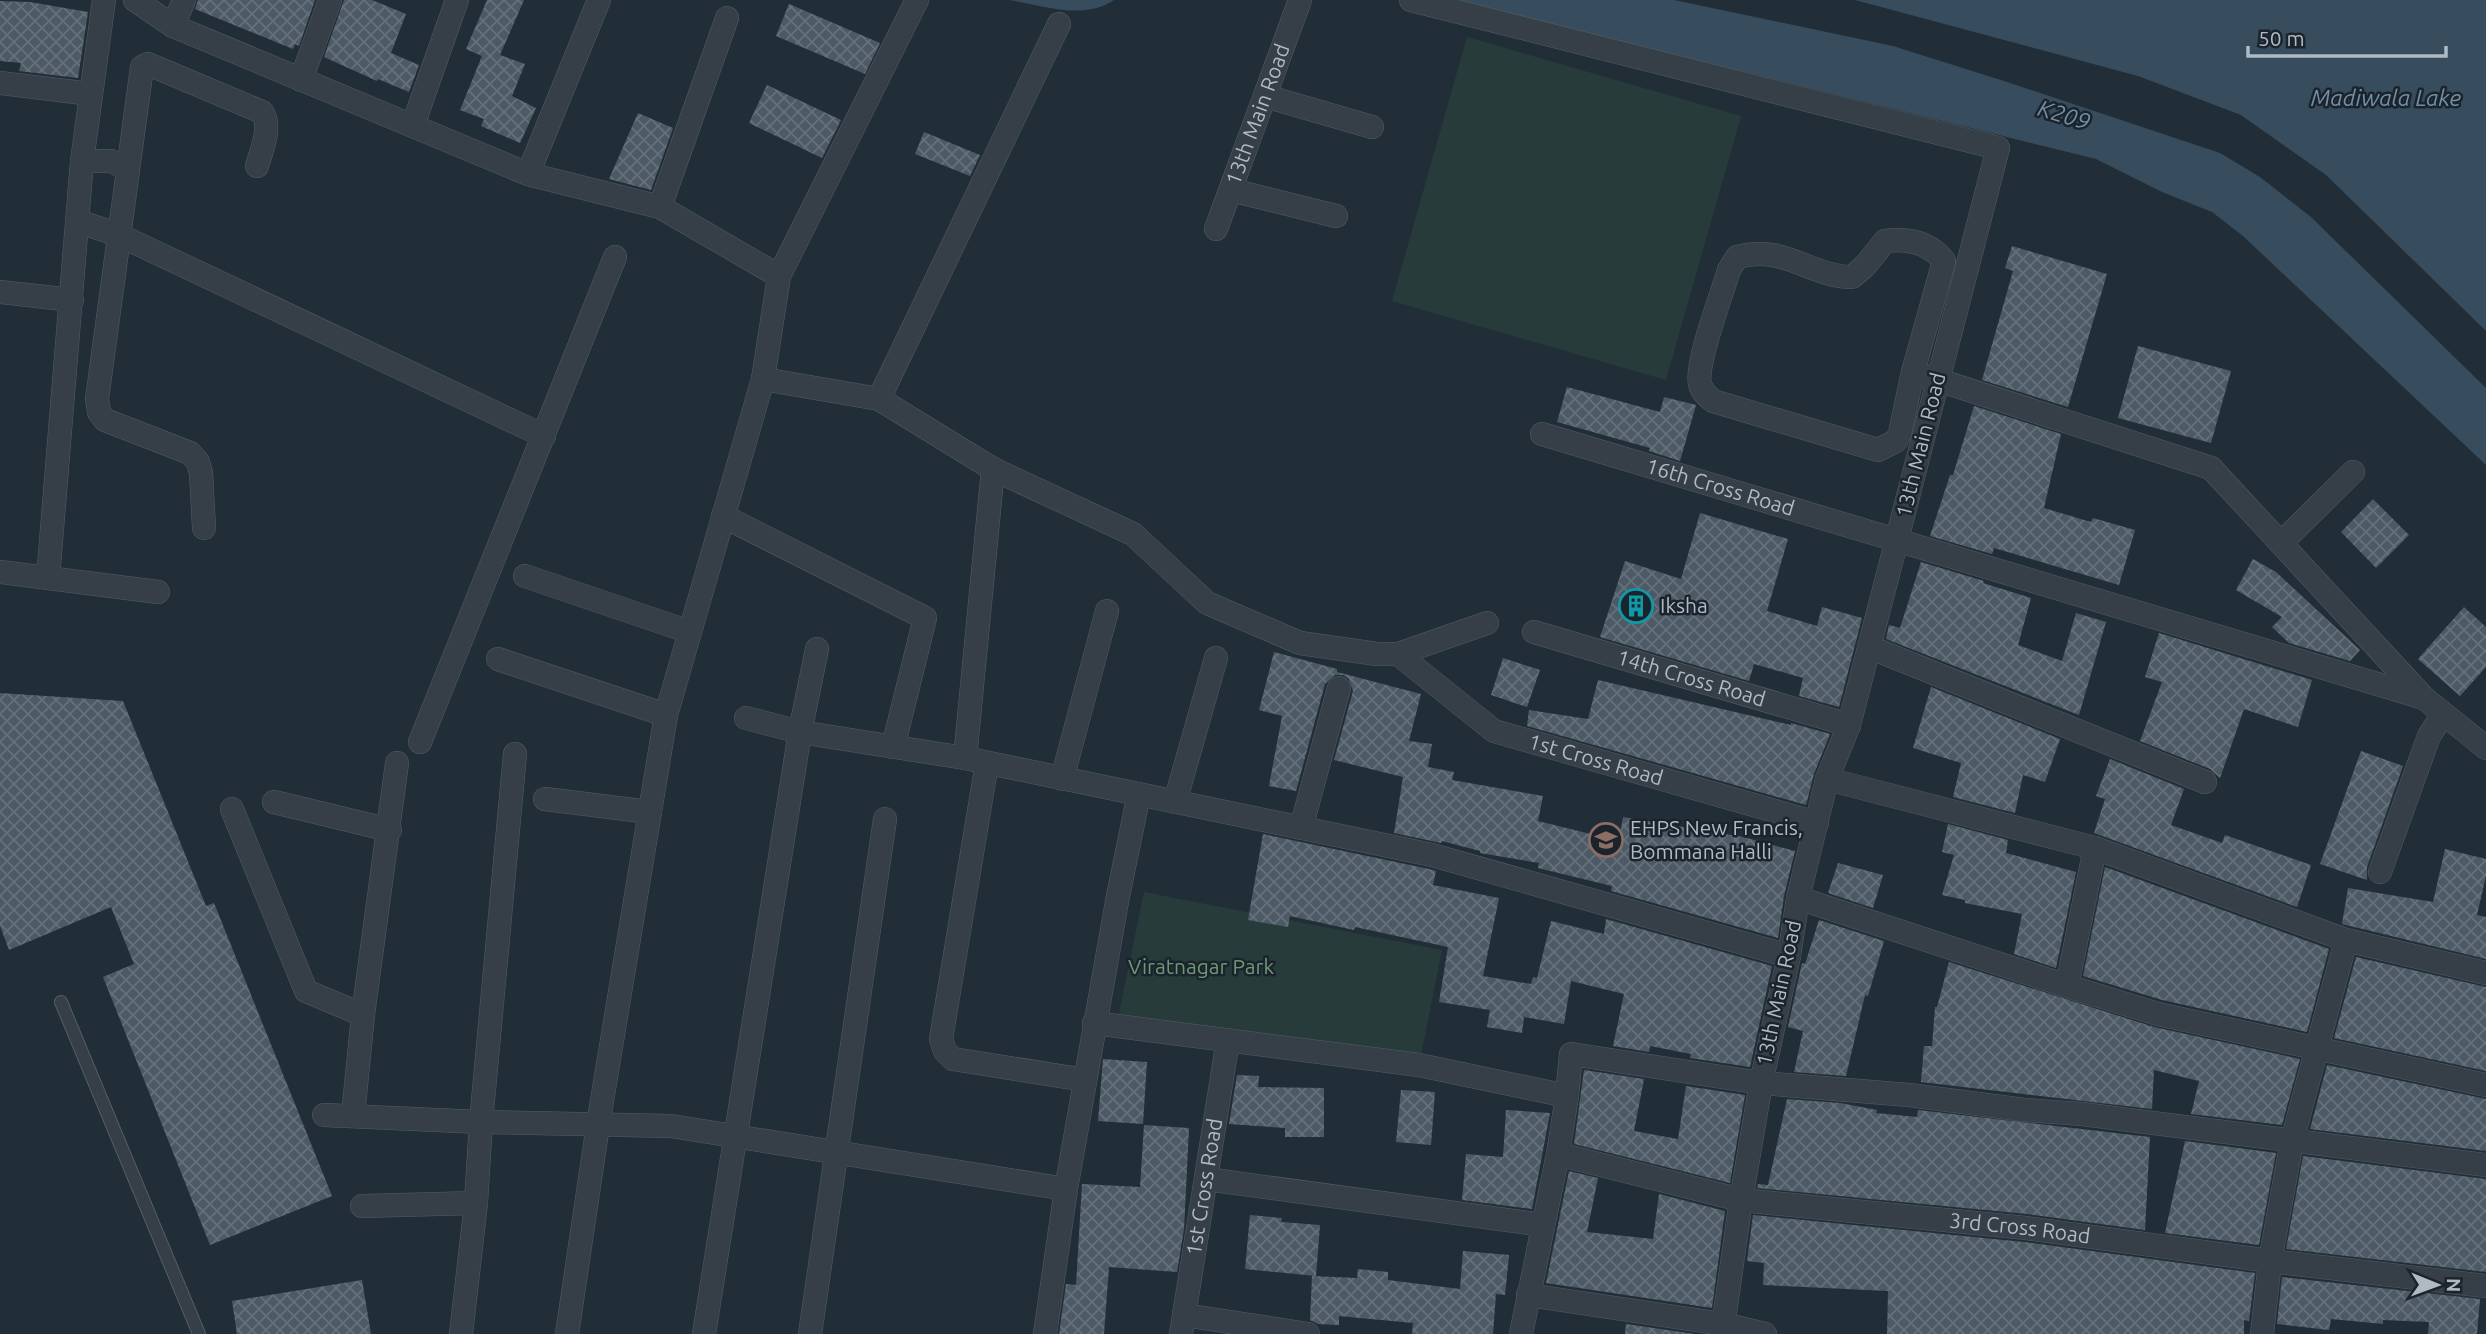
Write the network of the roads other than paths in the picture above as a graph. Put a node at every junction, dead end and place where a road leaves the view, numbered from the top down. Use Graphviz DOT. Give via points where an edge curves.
graph roads {
  1 [pos="104,0"];
  2 [pos="135,0"];
  3 [pos="184,0"];
  4 [pos="330,0"];
  5 [pos="457,0"];
  6 [pos="599,0"];
  7 [pos="917,0"];
  8 [pos="1300,0"];
  9 [pos="1411,0"];
  10 [pos="727,18"];
  11 [pos="1059,24"];
  12 [pos="173,26"];
  13 [pos="302,79"];
  14 [pos="0,83"];
  15 [pos="92,94"];
  16 [pos="1265,96"];
  17 [pos="413,125"];
  18 [pos="1372,127"];
  19 [pos="82,161"];
  20 [pos="257,166"];
  21 [pos="128,169"];
  22 [pos="528,174"];
  23 [pos="1231,190"];
  24 [pos="660,207"];
  25 [pos="1336,216"];
  26 [pos="78,221"];
  27 [pos="1216,229"];
  28 [pos="119,235"];
  29 [pos="615,257"];
  30 [pos="779,276"];
  31 [pos="0,292"];
  32 [pos="72,300"];
  33 [pos="1913,372"];
  34 [pos="763,379"];
  35 [pos="1938,379"];
  36 [pos="879,399"];
  37 [pos="1542,434"];
  38 [pos="544,436"];
  39 [pos="993,469"];
  40 [pos="2353,472"];
  41 [pos="723,516"];
  42 [pos="204,528"];
  43 [pos="1897,540"];
  44 [pos="2281,543"];
  45 [pos="0,572"];
  46 [pos="525,576"];
  47 [pos="48,578"];
  48 [pos="158,592"];
  49 [pos="1107,611"];
  50 [pos="1487,623"];
  51 [pos="690,632"];
  52 [pos="1534,632"];
  53 [pos="1869,647"];
  54 [pos="817,649"];
  55 [pos="1398,654"];
  56 [pos="1216,658"];
  57 [pos="498,659"];
  58 [pos="1339,688"];
  59 [pos="2424,698"];
  60 [pos="2443,714"];
  61 [pos="666,715"];
  62 [pos="746,718"];
  63 [pos="1849,725"];
  64 [pos="800,732"];
  65 [pos="420,742"];
  66 [pos="893,747"];
  67 [pos="2486,748"];
  68 [pos="515,754"];
  69 [pos="965,758"];
  70 [pos="397,763"];
  71 [pos="987,763"];
  72 [pos="1062,779"];
  73 [pos="1827,779"];
  74 [pos="2205,782"];
  75 [pos="1139,794"];
  76 [pos="545,799"];
  77 [pos="1175,802"];
  78 [pos="274,803"];
  79 [pos="232,809"];
  80 [pos="650,812"];
  81 [pos="885,819"];
  82 [pos="1817,823"];
  83 [pos="1301,828"];
  84 [pos="390,830"];
  85 [pos="2095,848"];
  86 [pos="2381,872"];
  87 [pos="1798,898"];
  88 [pos="2346,940"];
  89 [pos="1789,956"];
  90 [pos="2486,973"];
  91 [pos="2067,986"];
  92 [pos="61,1002"];
  93 [pos="363,1014"];
  94 [pos="1094,1023"];
  95 [pos="1228,1040"];
  96 [pos="2316,1047"];
  97 [pos="1085,1080"];
  98 [pos="1761,1083"];
  99 [pos="2486,1085"];
  100 [pos="1567,1096"];
  101 [pos="324,1115"];
  102 [pos="353,1115"];
  103 [pos="481,1122"];
  104 [pos="598,1125"];
  105 [pos="735,1136"];
  106 [pos="2292,1141"];
  107 [pos="836,1153"];
  108 [pos="1558,1154"];
  109 [pos="2486,1165"];
  110 [pos="1206,1179"];
  111 [pos="1066,1189"];
  112 [pos="1741,1200"];
  113 [pos="476,1203"];
  114 [pos="362,1206"];
  115 [pos="1543,1226"];
  116 [pos="2270,1261"];
  117 [pos="2486,1286"];
  118 [pos="1528,1295"];
  119 [pos="1183,1324"];
  120 [pos="1722,1329"];
  121 [pos="199,1334"];
  122 [pos="461,1334"];
  123 [pos="567,1334"];
  124 [pos="704,1334"];
  125 [pos="810,1334"];
  126 [pos="1045,1334"];
  127 [pos="1308,1334"];
  128 [pos="1521,1334"];
  129 [pos="1765,1334"];
  130 [pos="2262,1334"];
  1 -- 15 [label="street"];
  2 -- 12 [label="street"];
  3 -- 12 [label="street"];
  4 -- 13 [label="street"];
  5 -- 17 [label="street"];
  6 -- 22 [label="street"];
  7 -- 30 [label="street"];
  8 -- 16 [label="street, 13th Main Road"];
  9 -- 35 [label="street, 13th Main Road" via="1998,148"];
  10 -- 24 [label="street"];
  11 -- 36 [label="street"];
  12 -- 13 [label="street"];
  13 -- 17 [label="street"];
  14 -- 15 [label="street"];
  15 -- 19 [label="street"];
  16 -- 18 [label="street"];
  16 -- 23 [label="street, 13th Main Road"];
  17 -- 22 [label="street"];
  19 -- 21 [label="street" via="111,161"];
  19 -- 26 [label="street"];
  20 -- 21 [label="street" via="267,131 262,112 145,64"];
  21 -- 28 [label="street"];
  22 -- 24 [label="street"];
  23 -- 25 [label="street"];
  23 -- 27 [label="street, 13th Main Road"];
  24 -- 30 [label="street"];
  26 -- 28 [label="street"];
  26 -- 32 [label="street"];
  28 -- 38 [label="street"];
  28 -- 42 [label="street" via="99,412 105,420 190,453 198,462"];
  29 -- 38 [label="street"];
  30 -- 34 [label="street"];
  31 -- 32 [label="street"];
  32 -- 47 [label="street"];
  33 -- 33 [label="street" via="1900,433 1896,441 1878,450 1713,401 1699,382 1728,270 1737,257 1791,258 1840,277 1852,277 1885,241 1902,238 1934,249 1944,261"];
  33 -- 35 [label="street"];
  34 -- 36 [label="street"];
  34 -- 41 [label="street"];
  35 -- 43 [label="street, 13th Main Road"];
  35 -- 44 [label="street" via="2211,468"];
  36 -- 39 [label="street"];
  37 -- 43 [label="street, 16th Cross Road"];
  38 -- 65 [label="street"];
  39 -- 55 [label="street" via="1133,534 1207,603 1300,643"];
  39 -- 69 [label="street"];
  40 -- 44 [label="street"];
  41 -- 51 [label="street"];
  41 -- 66 [label="street" via="925,618"];
  43 -- 53 [label="street, 13th Main Road"];
  43 -- 59 [label="street, 16th Cross Road"];
  44 -- 59 [label="street"];
  45 -- 47 [label="street"];
  46 -- 51 [label="street"];
  47 -- 48 [label="street"];
  49 -- 72 [label="street"];
  50 -- 55 [label="street"];
  51 -- 61 [label="street"];
  52 -- 63 [label="street, 14th Cross Road"];
  53 -- 63 [label="street, 13th Main Road"];
  53 -- 74 [label="street"];
  54 -- 64 [label="street"];
  55 -- 82 [label="street, 1st Cross Road" via="1494,730"];
  56 -- 77 [label="street"];
  57 -- 61 [label="street"];
  58 -- 83 [label="street"];
  59 -- 60 [label="street"];
  60 -- 67 [label="street"];
  60 -- 86 [label="street" via="2429,736"];
  61 -- 80 [label="street"];
  62 -- 64 [label="street"];
  63 -- 73 [label="street, 13th Main Road"];
  64 -- 66 [label="street"];
  64 -- 105 [label="street"];
  66 -- 69 [label="street"];
  68 -- 103 [label="street"];
  69 -- 71 [label="street"];
  70 -- 84 [label="street"];
  71 -- 72 [label="street"];
  71 -- 97 [label="street" via="942,1039 945,1051 953,1059"];
  72 -- 75 [label="street"];
  73 -- 82 [label="street, 13th Main Road"];
  73 -- 85 [label="street"];
  75 -- 77 [label="street"];
  75 -- 94 [label="street"];
  76 -- 80 [label="street"];
  77 -- 83 [label="street"];
  78 -- 84 [label="street"];
  79 -- 93 [label="street" via="306,991"];
  80 -- 104 [label="street"];
  81 -- 107 [label="street"];
  82 -- 87 [label="street, 13th Main Road"];
  83 -- 89 [label="street" via="1432,855"];
  84 -- 93 [label="street"];
  85 -- 88 [label="street"];
  85 -- 91 [label="street"];
  87 -- 89 [label="street, 13th Main Road"];
  87 -- 91 [label="street"];
  88 -- 90 [label="street"];
  88 -- 96 [label="street"];
  89 -- 98 [label="street, 13th Main Road"];
  91 -- 96 [label="street" via="2158,1014"];
  92 -- 121 [label="lane"];
  93 -- 102 [label="street"];
  94 -- 95 [label="street"];
  94 -- 97 [label="street"];
  95 -- 100 [label="street" via="1419,1065"];
  95 -- 110 [label="street, 1st Cross Road"];
  96 -- 99 [label="street"];
  96 -- 106 [label="street"];
  97 -- 111 [label="street"];
  98 -- 100 [label="street" via="1571,1054"];
  98 -- 106 [label="street" via="1909,1095"];
  98 -- 112 [label="street, 13th Main Road"];
  100 -- 108 [label="street"];
  101 -- 102 [label="street"];
  102 -- 103 [label="street"];
  103 -- 104 [label="street"];
  103 -- 113 [label="street"];
  104 -- 105 [label="street" via="671,1126"];
  104 -- 123 [label="street"];
  105 -- 107 [label="street"];
  105 -- 124 [label="street"];
  106 -- 109 [label="street"];
  106 -- 116 [label="street"];
  107 -- 111 [label="street"];
  107 -- 125 [label="street"];
  108 -- 112 [label="street, 3rd Cross Road"];
  108 -- 115 [label="street"];
  110 -- 115 [label="street"];
  110 -- 119 [label="street, 1st Cross Road"];
  111 -- 126 [label="street"];
  112 -- 116 [label="street, 3rd Cross Road" via="2026,1228"];
  112 -- 120 [label="street, 13th Main Road"];
  113 -- 114 [label="street"];
  113 -- 122 [label="street"];
  115 -- 118 [label="street"];
  116 -- 117 [label="street, 3rd Cross Road"];
  116 -- 130 [label="street"];
  118 -- 120 [label="street"];
  118 -- 128 [label="street"];
  119 -- 127 [label="street"];
  120 -- 129 [label="street"];
}
